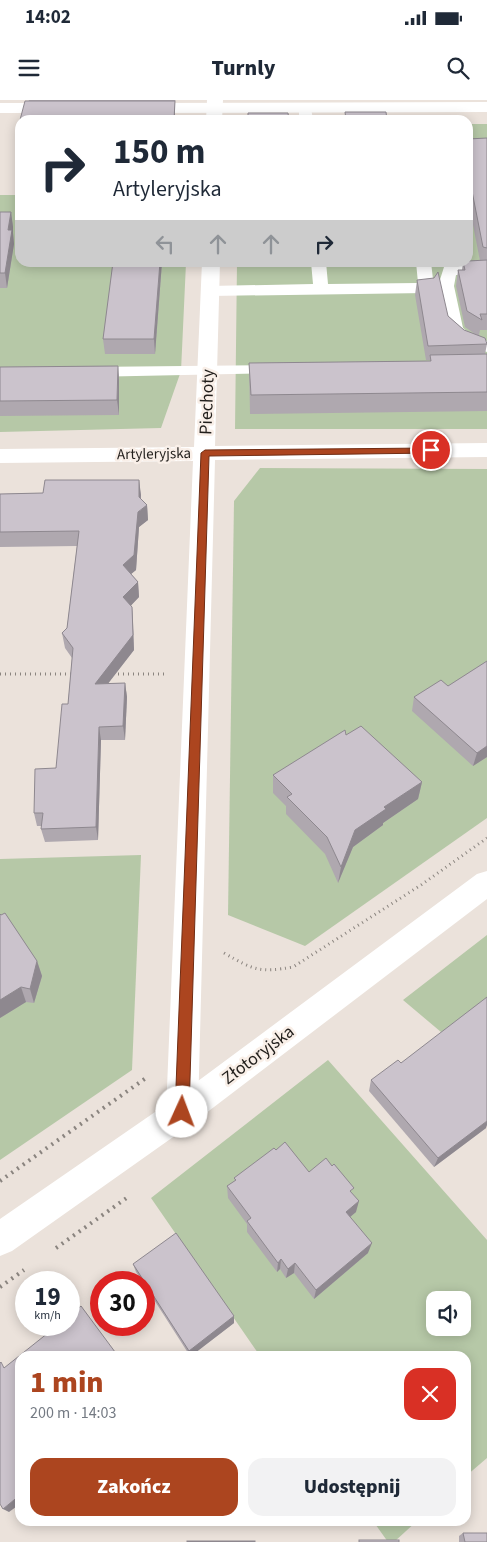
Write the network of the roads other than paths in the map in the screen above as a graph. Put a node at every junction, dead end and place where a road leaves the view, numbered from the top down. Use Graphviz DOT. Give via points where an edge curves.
graph roads {
  1 [pos="487,107"];
  2 [pos="0,108"];
  3 [pos="78,108"];
  4 [pos="127,108"];
  5 [pos="215,109"];
  6 [pos="305,114"];
  7 [pos="211,267"];
  8 [pos="319,267"];
  9 [pos="424,267"];
  10 [pos="487,270"];
  11 [pos="321,290"];
  12 [pos="210,291"];
  13 [pos="487,347"];
  14 [pos="298,370"];
  15 [pos="69,372"];
  16 [pos="208,372"];
  17 [pos="487,450"];
  18 [pos="205,453"];
  19 [pos="0,456"];
  20 [pos="487,883"];
  21 [pos="182,1112"];
  22 [pos="0,1239"];
  1 -- 6 [label="street"];
  2 -- 3 [label="street"];
  4 -- 5 [label="street"];
  5 -- 6 [label="street"];
  7 -- 12 [label="street, Piechoty"];
  8 -- 11 [label="lane"];
  9 -- 11 [label="lane" via="426,288"];
  10 -- 13 [label="lane" via="449,270 446,286 455,330 468,340"];
  11 -- 12 [label="lane" via="247,288"];
  12 -- 16 [label="street, Piechoty"];
  14 -- 16 [label="lane"];
  15 -- 16 [label="lane"];
  16 -- 18 [label="street, Piechoty"];
  17 -- 18 [label="street, Artyleryjska"];
  18 -- 19 [label="street, Artyleryjska"];
  18 -- 21 [label="street, Piechoty"];
  20 -- 21 [label="street, Złotoryjska"];
  21 -- 22 [label="street, Złotoryjska"];
}
